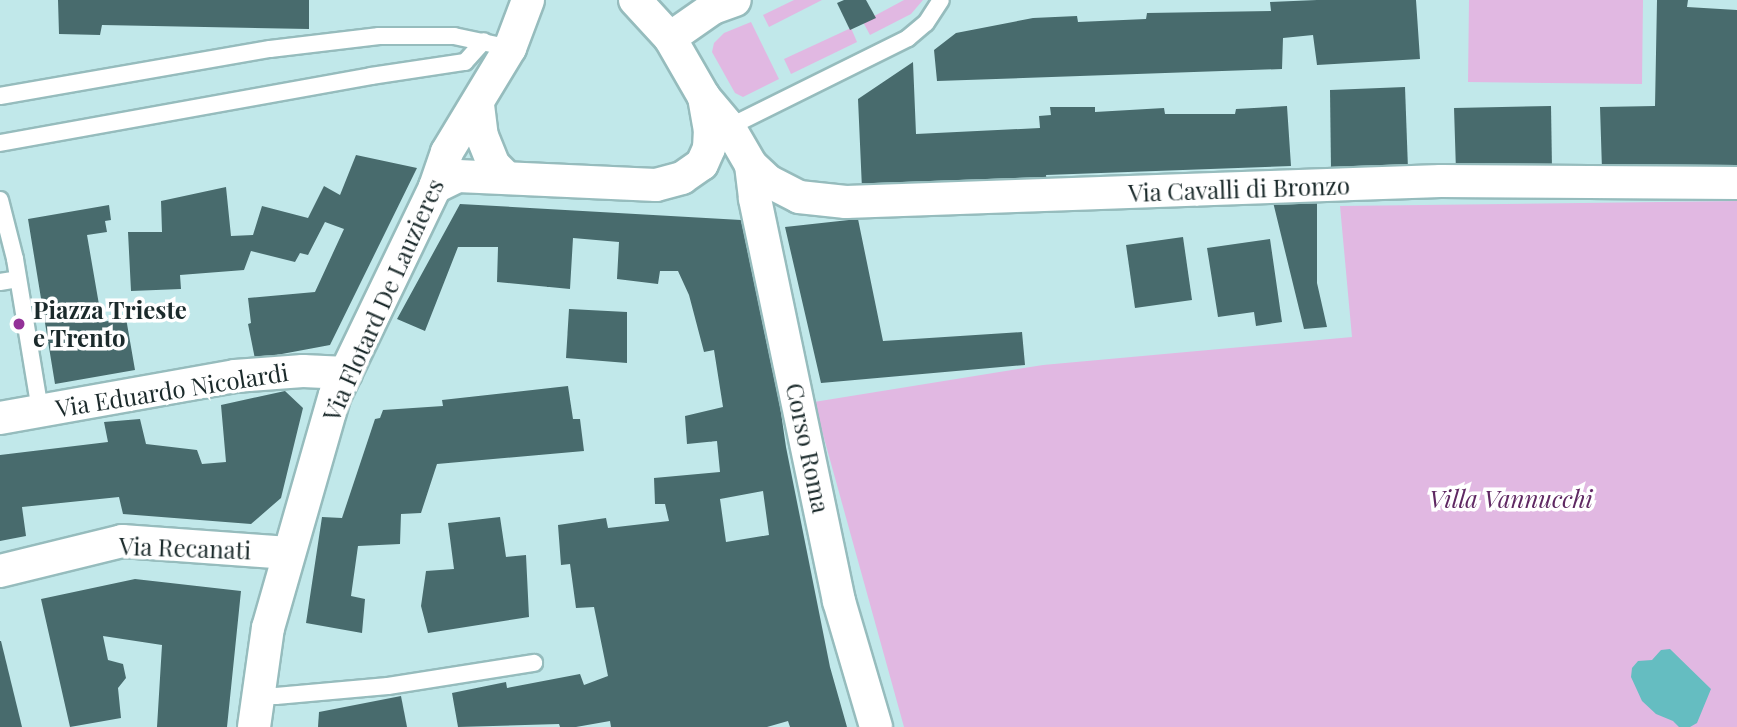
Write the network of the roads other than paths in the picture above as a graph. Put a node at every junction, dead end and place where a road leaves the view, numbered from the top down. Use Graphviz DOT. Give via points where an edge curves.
graph roads {
  1 [pos="635,0"];
  2 [pos="735,0"];
  3 [pos="941,0"];
  4 [pos="534,2"];
  5 [pos="670,38"];
  6 [pos="497,45"];
  7 [pos="0,96"];
  8 [pos="482,96"];
  9 [pos="704,97"];
  10 [pos="729,127"];
  11 [pos="0,143"];
  12 [pos="751,166"];
  13 [pos="507,178"];
  14 [pos="1737,183"];
  15 [pos="435,187"];
  16 [pos="0,200"];
  17 [pos="18,279"];
  18 [pos="0,282"];
  19 [pos="346,373"];
  20 [pos="40,410"];
  21 [pos="0,418"];
  22 [pos="289,553"];
  23 [pos="0,571"];
  24 [pos="534,663"];
  25 [pos="257,694"];
  26 [pos="254,727"];
  27 [pos="876,727"];
  1 -- 5 [label="street"];
  2 -- 5 [label="street" via="713,8"];
  3 -- 10 [label="lane" via="926,23 908,38"];
  4 -- 6 [label="street, Via Flotard De Lauzieres"];
  5 -- 9 [label="street"];
  6 -- 7 [label="lane" via="454,36 379,36 270,49"];
  6 -- 8 [label="street, Via Flotard De Lauzieres"];
  6 -- 11 [label="lane" via="464,62"];
  8 -- 13 [label="street" via="482,136 494,165"];
  8 -- 15 [label="street, Via Flotard De Lauzieres" via="463,121"];
  9 -- 10 [label="street"];
  9 -- 13 [label="street" via="709,148 702,164 682,178 656,184"];
  10 -- 12 [label="street"];
  12 -- 14 [label="street, Via Cavalli di Bronzo" via="799,197 846,202 1441,181"];
  12 -- 27 [label="street, Corso Roma" via="839,601"];
  13 -- 15 [label="street" via="458,176"];
  15 -- 19 [label="street, Via Flotard De Lauzieres"];
  16 -- 17 [label="lane"];
  17 -- 18 [label="lane"];
  17 -- 20 [label="lane"];
  19 -- 20 [label="street, Via Eduardo Nicolardi" via="235,376"];
  19 -- 22 [label="street, Via Flotard De Lauzieres" via="335,395"];
  20 -- 21 [label="street, Via Eduardo Nicolardi"];
  22 -- 23 [label="street, Via Recanati" via="121,541"];
  22 -- 25 [label="street, Via Flotard De Lauzieres" via="268,628"];
  24 -- 25 [label="lane" via="388,686"];
  25 -- 26 [label="street, Via Flotard De Lauzieres"];
}
